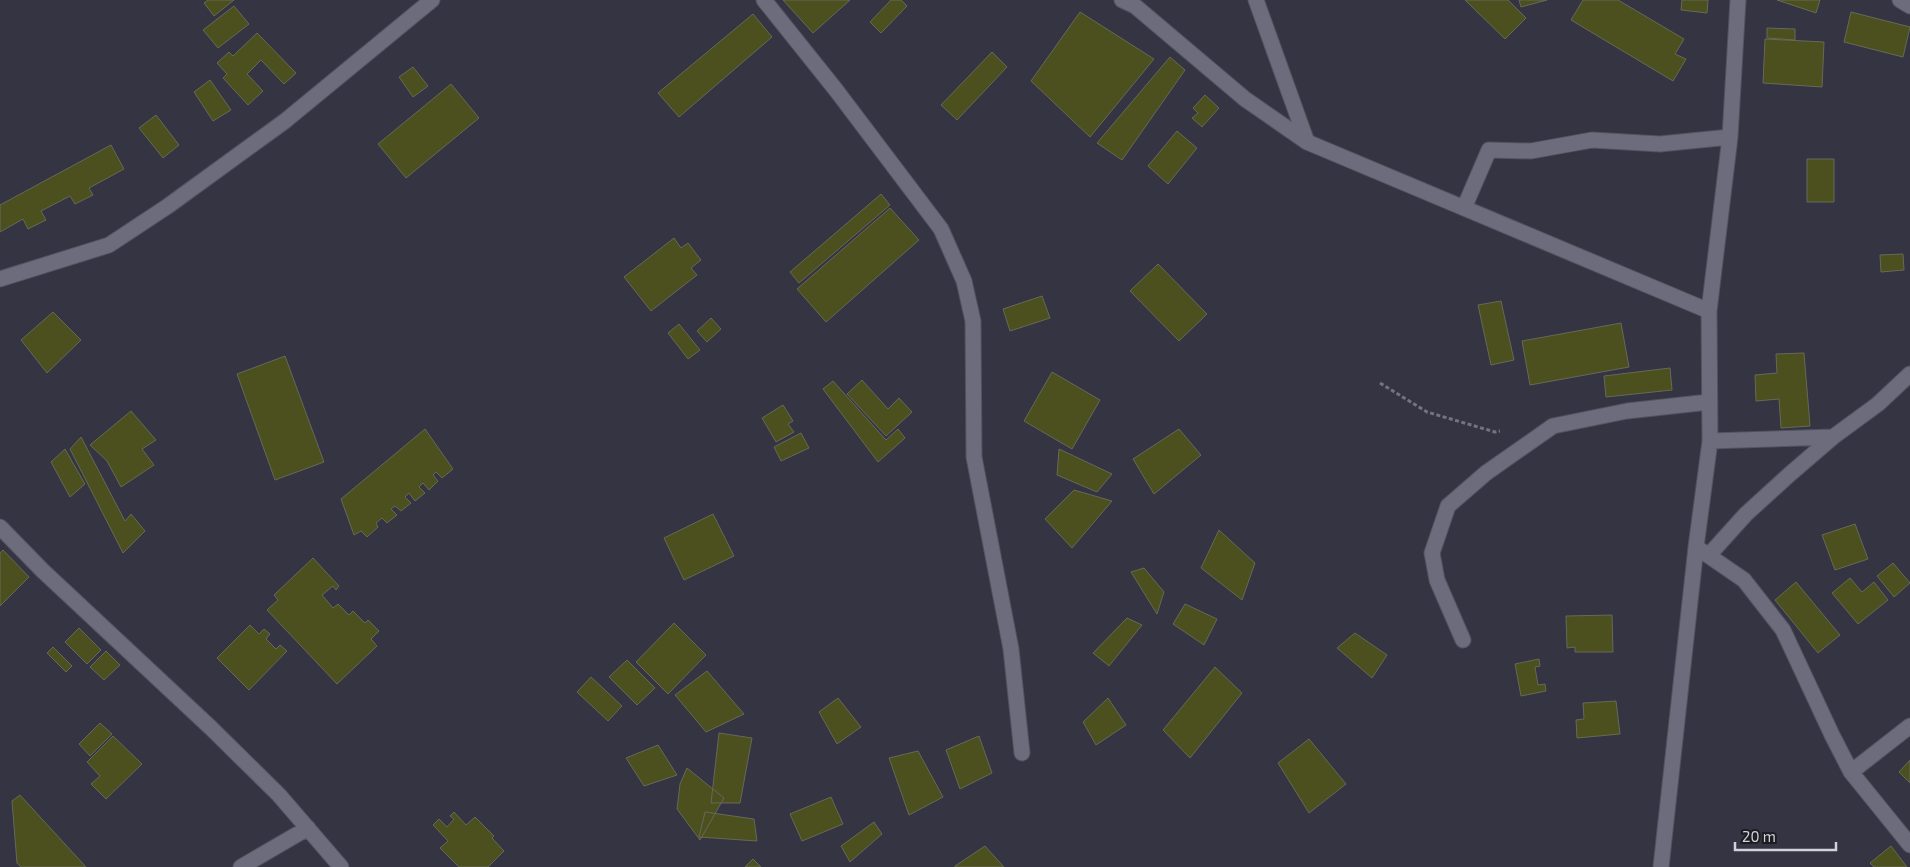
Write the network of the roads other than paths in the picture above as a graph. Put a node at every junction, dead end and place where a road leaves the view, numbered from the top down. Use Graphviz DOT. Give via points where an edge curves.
graph roads {
  1 [pos="432,0"];
  2 [pos="764,0"];
  3 [pos="1122,0"];
  4 [pos="1256,0"];
  5 [pos="1738,0"];
  6 [pos="1902,0"];
  7 [pos="1910,6"];
  8 [pos="1730,137"];
  9 [pos="1307,142"];
  10 [pos="1464,208"];
  11 [pos="0,279"];
  12 [pos="1709,311"];
  13 [pos="1910,374"];
  14 [pos="1708,402"];
  15 [pos="1832,437"];
  16 [pos="1710,440"];
  17 [pos="0,527"];
  18 [pos="1702,551"];
  19 [pos="1463,640"];
  20 [pos="1910,726"];
  21 [pos="1022,753"];
  22 [pos="1852,772"];
  23 [pos="308,828"];
  24 [pos="1910,845"];
  25 [pos="241,867"];
  26 [pos="341,867"];
  27 [pos="1660,867"];
  1 -- 11 [label="street" via="285,121 109,245"];
  2 -- 21 [label="street" via="941,229 964,281 974,321 974,457 1010,650"];
  3 -- 9 [label="street" via="1135,6 1245,99"];
  4 -- 9 [label="street"];
  5 -- 8 [label="street"];
  6 -- 7 [label="street"];
  8 -- 10 [label="street" via="1660,144 1592,140 1531,151 1489,150"];
  8 -- 12 [label="street"];
  9 -- 10 [label="street"];
  10 -- 12 [label="street"];
  12 -- 14 [label="street"];
  13 -- 15 [label="street" via="1878,404"];
  14 -- 16 [label="street"];
  14 -- 19 [label="street" via="1627,411 1553,426 1486,473 1448,506 1432,554 1436,580"];
  15 -- 16 [label="street"];
  15 -- 18 [label="street"];
  16 -- 18 [label="street"];
  17 -- 23 [label="street" via="56,584 211,728"];
  18 -- 22 [label="street" via="1744,580 1783,630"];
  18 -- 27 [label="street"];
  20 -- 22 [label="street"];
  22 -- 24 [label="street"];
  23 -- 25 [label="street"];
  23 -- 26 [label="street"];
}
